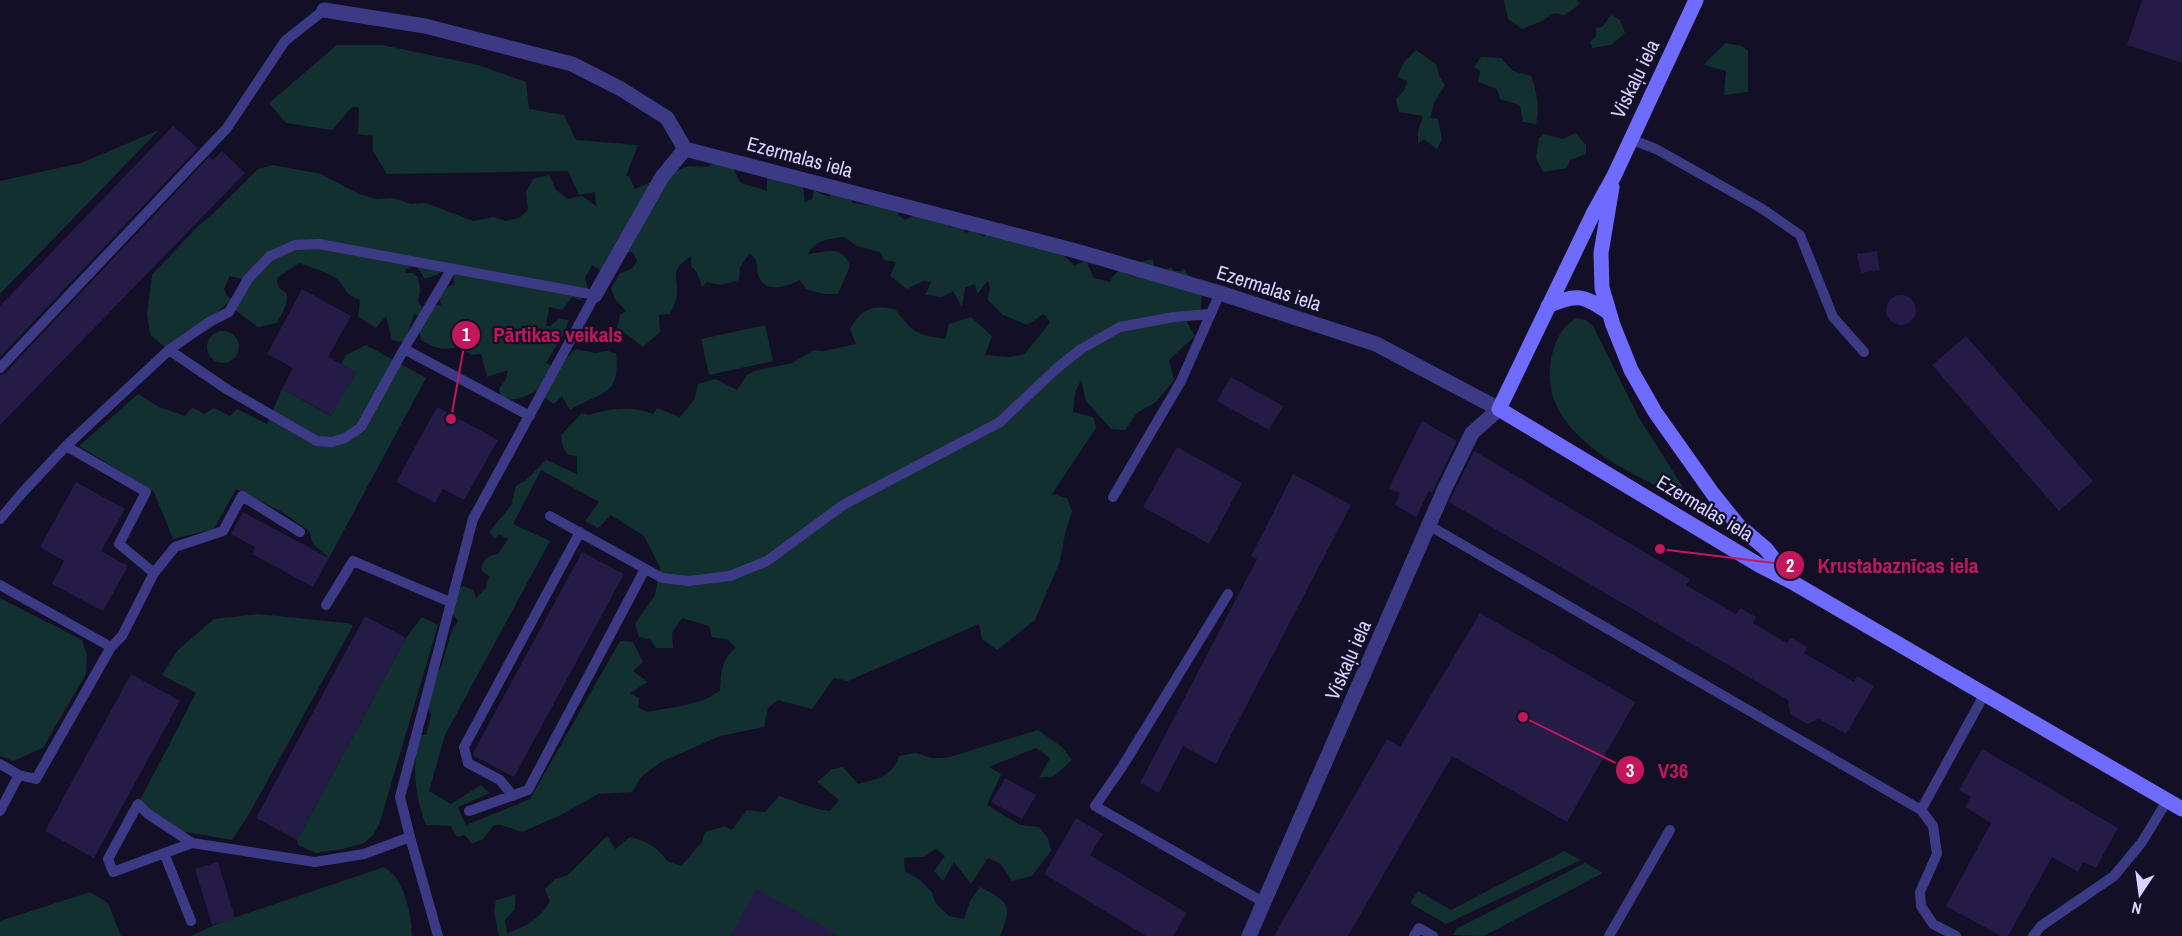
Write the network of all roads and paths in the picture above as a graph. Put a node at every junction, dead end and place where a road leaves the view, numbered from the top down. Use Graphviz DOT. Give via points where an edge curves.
graph roads {
  1 [pos="1696,0"];
  2 [pos="324,10"];
  3 [pos="1630,139"];
  4 [pos="685,149"];
  5 [pos="1614,176"];
  6 [pos="451,270"];
  7 [pos="1220,293"];
  8 [pos="595,296"];
  9 [pos="1548,306"];
  10 [pos="1609,313"];
  11 [pos="1210,314"];
  12 [pos="404,349"];
  13 [pos="169,350"];
  14 [pos="1864,352"];
  15 [pos="0,368"];
  16 [pos="1499,409"];
  17 [pos="530,416"];
  18 [pos="66,447"];
  19 [pos="1113,497"];
  20 [pos="550,516"];
  21 [pos="0,519"];
  22 [pos="1430,526"];
  23 [pos="300,532"];
  24 [pos="579,532"];
  25 [pos="645,569"];
  26 [pos="154,573"];
  27 [pos="1792,582"];
  28 [pos="0,585"];
  29 [pos="1228,594"];
  30 [pos="450,602"];
  31 [pos="326,604"];
  32 [pos="111,647"];
  33 [pos="1984,695"];
  34 [pos="0,764"];
  35 [pos="19,775"];
  36 [pos="513,796"];
  37 [pos="2167,801"];
  38 [pos="0,810"];
  39 [pos="1921,810"];
  40 [pos="2182,810"];
  41 [pos="469,811"];
  42 [pos="1670,830"];
  43 [pos="410,837"];
  44 [pos="192,843"];
  45 [pos="164,853"];
  46 [pos="1265,903"];
  47 [pos="191,921"];
  48 [pos="438,936"];
  49 [pos="1249,936"];
  50 [pos="1414,936"];
  51 [pos="1433,936"];
  52 [pos="1609,936"];
  53 [pos="1956,936"];
  54 [pos="2033,936"];
  1 -- 3 [label="street, Viskaļu iela"];
  2 -- 4 [label="street" via="425,26 572,64 667,118"];
  2 -- 15 [label="lane" via="285,41 227,128"];
  3 -- 5 [label="street, Viskaļu iela"];
  3 -- 14 [label="lane" via="1656,149 1733,192 1800,235 1833,318"];
  4 -- 7 [label="street, Ezermalas iela" via="1076,250"];
  4 -- 8 [label="street" via="662,177"];
  5 -- 9 [label="street"];
  5 -- 10 [label="street, Ezermalas iela" via="1601,253 1602,288"];
  6 -- 8 [label="lane"];
  6 -- 12 [label="lane"];
  6 -- 13 [label="lane" via="319,244 295,245 270,256 248,279 229,312"];
  7 -- 11 [label="lane"];
  7 -- 16 [label="street, Ezermalas iela" via="1376,344"];
  8 -- 17 [label="lane"];
  9 -- 10 [label="street" via="1568,296 1592,300"];
  9 -- 16 [label="street"];
  10 -- 27 [label="street, Ezermalas iela" via="1631,370 1655,412 1719,502 1738,525 1767,549"];
  11 -- 19 [label="lane" via="1180,381"];
  11 -- 25 [label="lane" via="1120,327 1057,368 1000,423 843,505 767,561 730,576 689,581 662,578"];
  12 -- 13 [label="lane" via="361,427 332,442 317,441 228,390"];
  12 -- 17 [label="lane"];
  13 -- 18 [label="lane"];
  16 -- 22 [label="street, Viskaļu iela" via="1472,433"];
  16 -- 27 [label="street, Ezermalas iela"];
  17 -- 30 [label="lane" via="472,519"];
  18 -- 21 [label="lane"];
  18 -- 26 [label="lane" via="146,492 119,544"];
  20 -- 24 [label="lane"];
  22 -- 39 [label="lane"];
  22 -- 46 [label="street, Viskaļu iela"];
  23 -- 26 [label="lane" via="242,496 223,531 175,547"];
  24 -- 25 [label="lane"];
  24 -- 36 [label="lane" via="464,747 468,763 500,780"];
  25 -- 36 [label="lane" via="528,790"];
  26 -- 32 [label="lane" via="122,636"];
  27 -- 33 [label="street, Ezermalas iela"];
  28 -- 32 [label="lane"];
  29 -- 46 [label="lane" via="1095,806"];
  30 -- 31 [label="lane" via="353,561"];
  30 -- 43 [label="lane" via="400,797"];
  32 -- 35 [label="lane" via="36,779"];
  33 -- 37 [label="street, Ezermalas iela"];
  33 -- 39 [label="lane"];
  34 -- 35 [label="lane"];
  35 -- 38 [label="lane"];
  36 -- 41 [label="lane"];
  37 -- 40 [label="street, Ezermalas iela"];
  37 -- 54 [label="lane" via="2142,842 2114,876 2041,926"];
  39 -- 53 [label="lane" via="1933,826 1937,854 1920,892 1921,906 1933,924"];
  42 -- 52 [label="lane"];
  43 -- 44 [label="lane" via="364,854 315,862"];
  43 -- 48 [label="lane"];
  44 -- 45 [label="lane"];
  44 -- 45 [label="lane" via="138,804 108,859 113,872"];
  45 -- 47 [label="lane"];
  46 -- 49 [label="street, Viskaļu iela"];
  50 -- 51 [label="lane" via="1419,928"];
}
